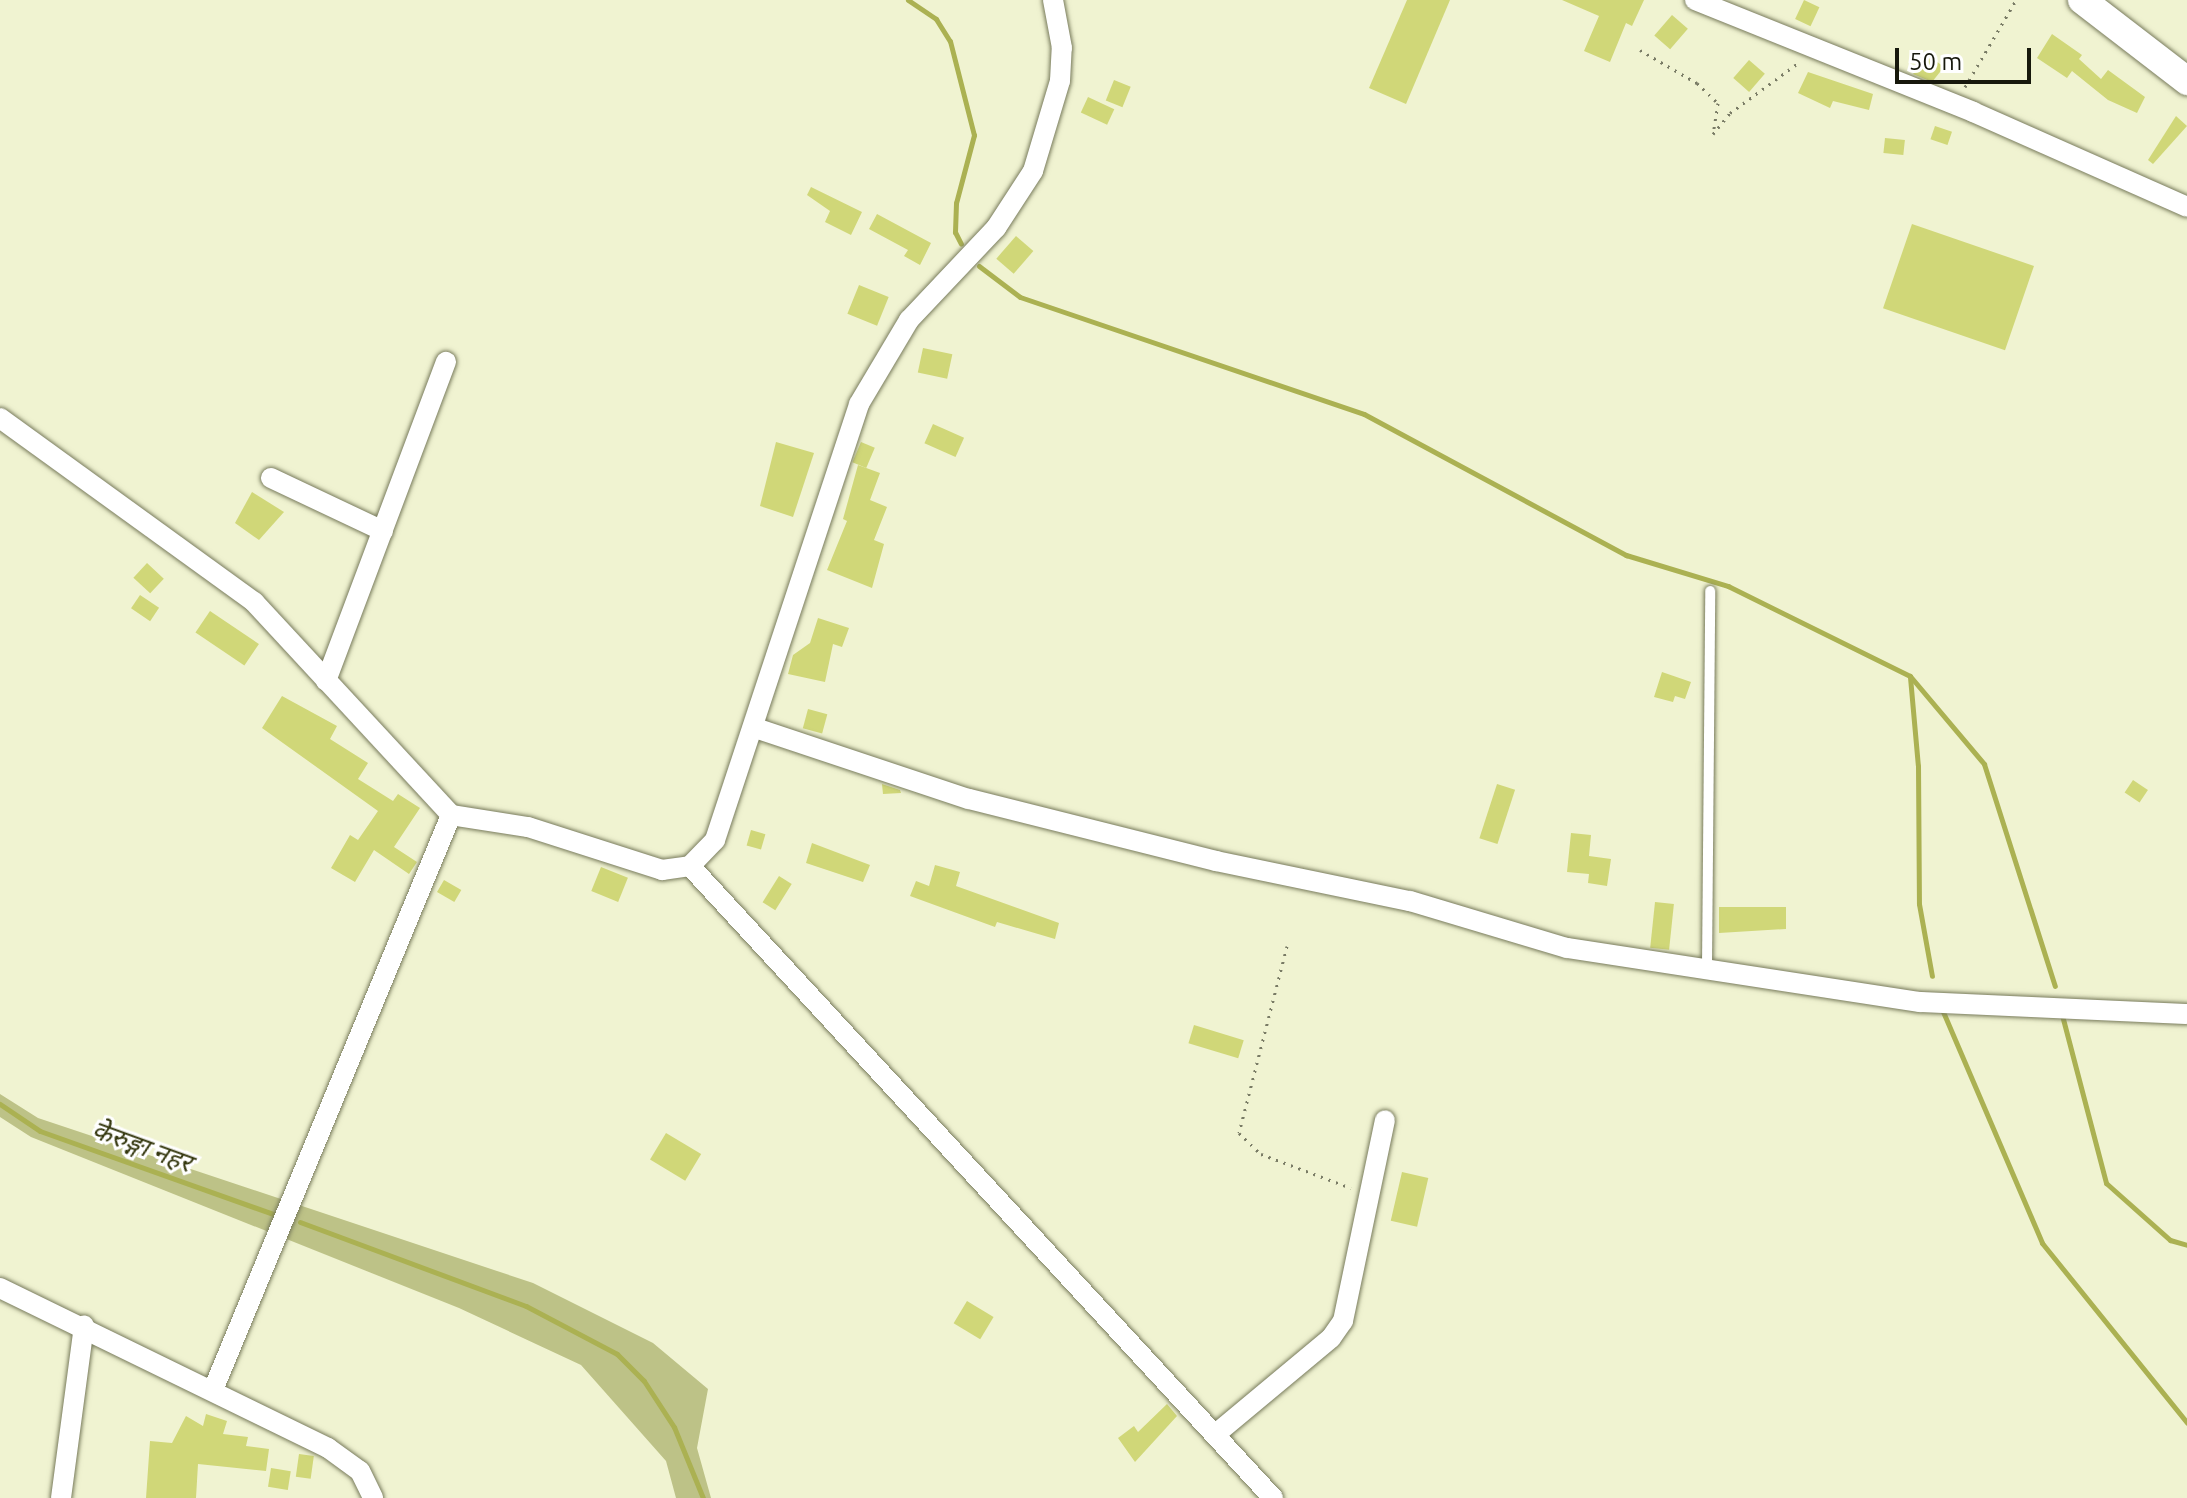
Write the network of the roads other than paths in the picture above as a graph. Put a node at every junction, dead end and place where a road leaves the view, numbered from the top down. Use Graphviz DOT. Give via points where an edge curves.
graph roads {
  1 [pos="1053,0"];
  2 [pos="1695,0"];
  3 [pos="2082,0"];
  4 [pos="2187,81"];
  5 [pos="2187,207"];
  6 [pos="446,362"];
  7 [pos="0,418"];
  8 [pos="271,478"];
  9 [pos="383,531"];
  10 [pos="1710,591"];
  11 [pos="326,681"];
  12 [pos="755,728"];
  13 [pos="451,815"];
  14 [pos="690,866"];
  15 [pos="1707,967"];
  16 [pos="2187,1014"];
  17 [pos="1385,1120"];
  18 [pos="0,1288"];
  19 [pos="84,1326"];
  20 [pos="213,1390"];
  21 [pos="1217,1433"];
  22 [pos="61,1498"];
  23 [pos="373,1498"];
  24 [pos="1273,1498"];
  1 -- 12 [label="street" via="1062,48 1060,81 1033,171 996,228 909,320 878,364 841,445"];
  2 -- 5 [label="street" via="1956,105"];
  3 -- 4 [label="main road"];
  6 -- 9 [label="street"];
  7 -- 11 [label="street" via="254,602"];
  8 -- 9 [label="street"];
  9 -- 11 [label="street"];
  10 -- 15 [label="lane"];
  11 -- 13 [label="street"];
  12 -- 14 [label="street" via="715,840"];
  12 -- 15 [label="street" via="969,799 1201,857 1410,901 1567,948"];
  13 -- 14 [label="street" via="528,827 662,870"];
  13 -- 20 [label="street"];
  14 -- 21 [label="street"];
  15 -- 16 [label="street" via="1920,1002"];
  17 -- 21 [label="street" via="1343,1321 1331,1338"];
  18 -- 19 [label="street"];
  19 -- 20 [label="street"];
  19 -- 22 [label="street"];
  20 -- 23 [label="street" via="346,1458 360,1471"];
  21 -- 24 [label="street"];
}
